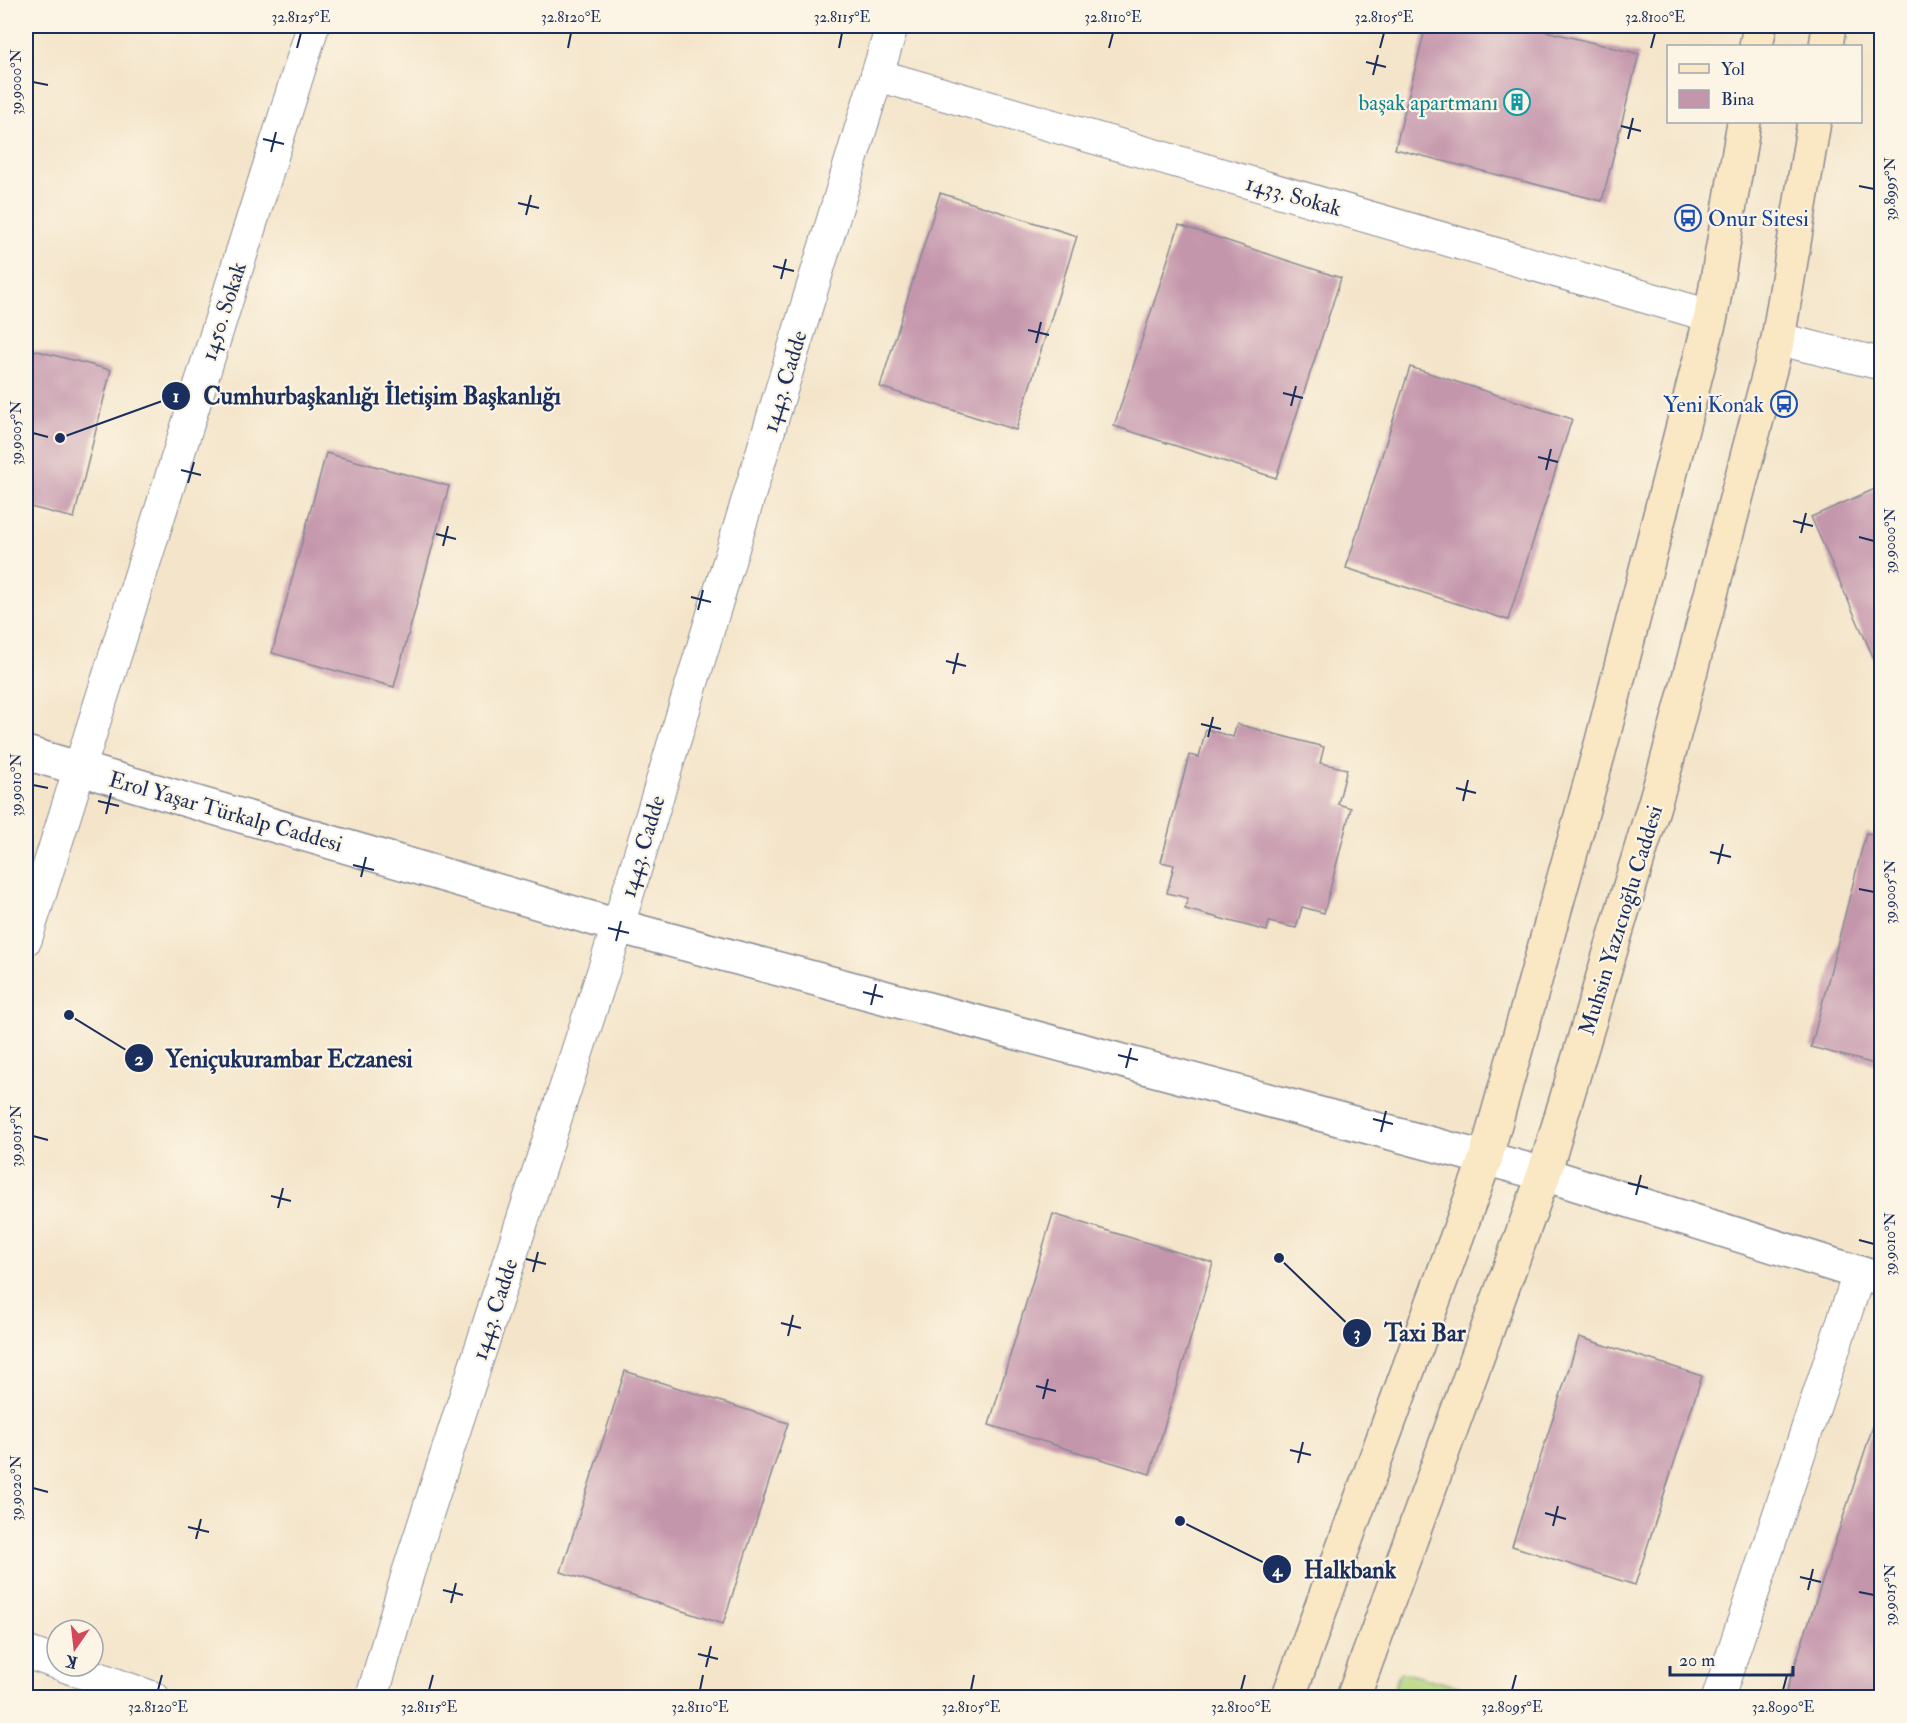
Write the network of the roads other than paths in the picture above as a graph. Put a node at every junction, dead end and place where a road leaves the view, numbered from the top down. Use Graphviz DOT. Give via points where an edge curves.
graph roads {
  1 [pos="313,26"];
  2 [pos="892,26"];
  3 [pos="1760,26"];
  4 [pos="1830,26"];
  5 [pos="1756,45"];
  6 [pos="1826,45"];
  7 [pos="877,75"];
  8 [pos="1744,123"];
  9 [pos="1814,123"];
  10 [pos="1711,316"];
  11 [pos="1778,339"];
  12 [pos="1881,364"];
  13 [pos="26,753"];
  14 [pos="78,768"];
  15 [pos="618,926"];
  16 [pos="26,939"];
  17 [pos="1485,1160"];
  18 [pos="1544,1174"];
  19 [pos="1870,1276"];
  20 [pos="26,1652"];
  21 [pos="45,1659"];
  22 [pos="98,1678"];
  23 [pos="154,1698"];
  24 [pos="372,1698"];
  25 [pos="1288,1698"];
  26 [pos="1353,1698"];
  27 [pos="1718,1698"];
  1 -- 14 [label="street, 1450. Sokak"];
  2 -- 7 [label="street, 1443. Cadde"];
  3 -- 5 [label="main road"];
  4 -- 6 [label="main road"];
  7 -- 10 [label="street, 1433. Sokak"];
  7 -- 15 [label="street, 1443. Cadde"];
  8 -- 10 [label="main road"];
  9 -- 11 [label="main road, Muhsin Yazıcıoğlu Caddesi"];
  10 -- 17 [label="main road" via="1602,741"];
  11 -- 12 [label="street"];
  11 -- 18 [label="main road, Muhsin Yazıcıoğlu Caddesi" via="1666,765"];
  13 -- 14 [label="street, Erol Yaşar Türkalp Caddesi"];
  14 -- 15 [label="street, Erol Yaşar Türkalp Caddesi"];
  14 -- 16 [label="street, 1450. Sokak"];
  15 -- 17 [label="street, Erol Yaşar Türkalp Caddesi"];
  15 -- 24 [label="street, 1443. Cadde" via="408,1573"];
  17 -- 18 [label="street, Erol Yaşar Türkalp Caddesi"];
  17 -- 25 [label="main road"];
  18 -- 19 [label="street, Erol Yaşar Türkalp Caddesi"];
  18 -- 26 [label="main road, Muhsin Yazıcıoğlu Caddesi"];
  19 -- 27 [label="street"];
  20 -- 21 [label="street"];
  22 -- 23 [label="street"];
}
